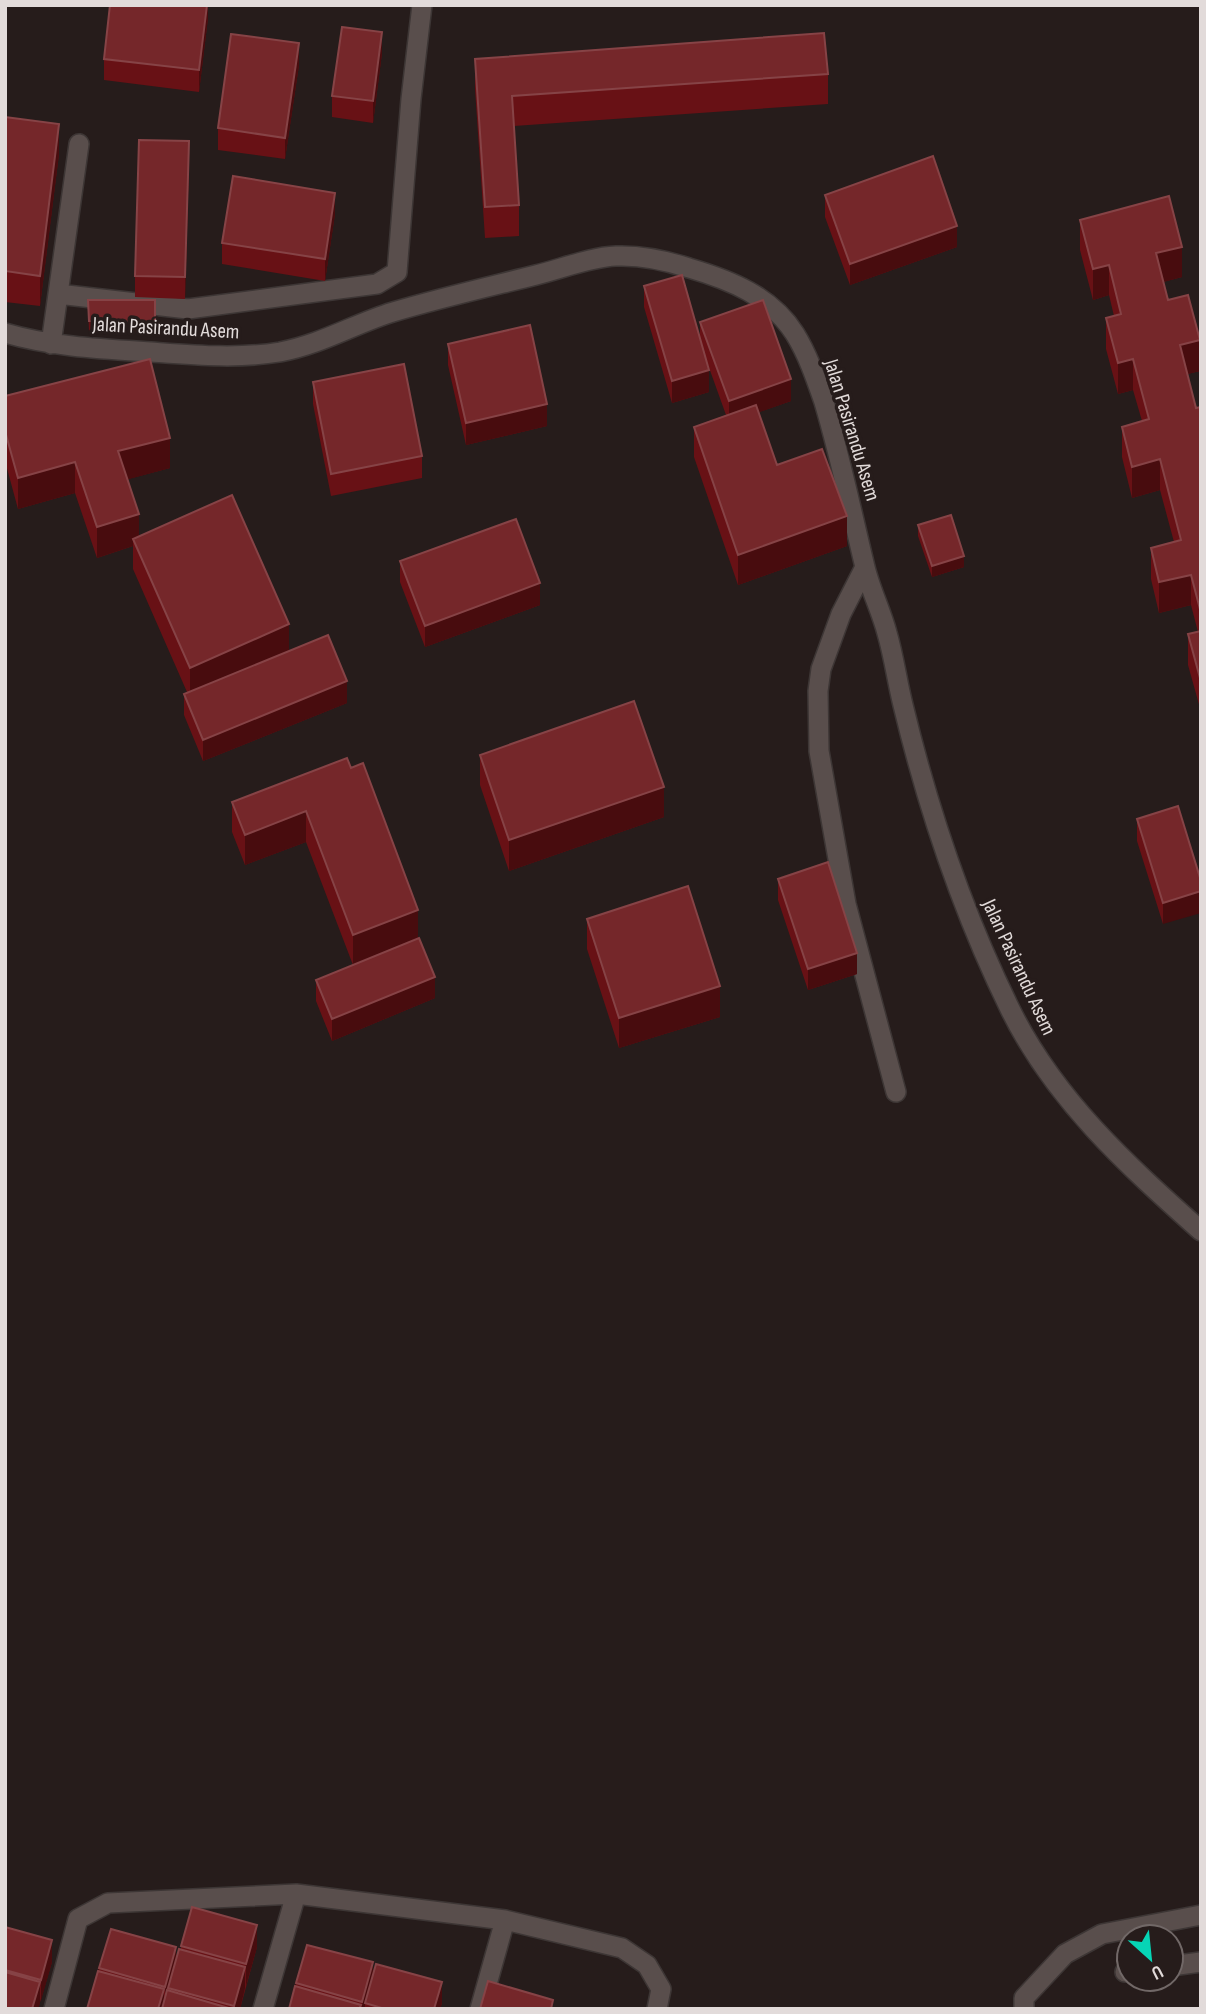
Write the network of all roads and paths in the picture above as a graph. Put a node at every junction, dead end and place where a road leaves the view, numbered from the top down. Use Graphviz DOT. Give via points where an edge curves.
graph roads {
  1 [pos="422,5"];
  2 [pos="79,144"];
  3 [pos="58,294"];
  4 [pos="5,334"];
  5 [pos="51,344"];
  6 [pos="864,568"];
  7 [pos="896,1092"];
  8 [pos="1201,1231"];
  9 [pos="296,1894"];
  10 [pos="1201,1915"];
  11 [pos="505,1920"];
  12 [pos="54,2009"];
  13 [pos="264,2009"];
  14 [pos="480,2009"];
  15 [pos="657,2009"];
  16 [pos="1024,2009"];
  1 -- 3 [label="street" via="397,272 377,284 188,309"];
  2 -- 3 [label="street"];
  3 -- 5 [label="street"];
  4 -- 5 [label="street, Jalan Pasirandu Asem"];
  5 -- 6 [label="street, Jalan Pasirandu Asem" via="209,356 278,352 325,340 389,313 612,256 652,257 685,266 754,293 777,311 795,334 811,365 836,441"];
  6 -- 7 [label="street" via="821,669 819,751 846,904"];
  6 -- 8 [label="street, Jalan Pasirandu Asem" via="888,635 902,704 944,845 968,916 1011,1010 1035,1056 1097,1134"];
  9 -- 11 [label="street"];
  9 -- 12 [label="street" via="108,1903 78,1919"];
  9 -- 13 [label="street"];
  10 -- 16 [label="street" via="1102,1934 1065,1954 1024,1998"];
  11 -- 14 [label="street"];
  11 -- 15 [label="street" via="622,1948 647,1965 661,1989"];
}
